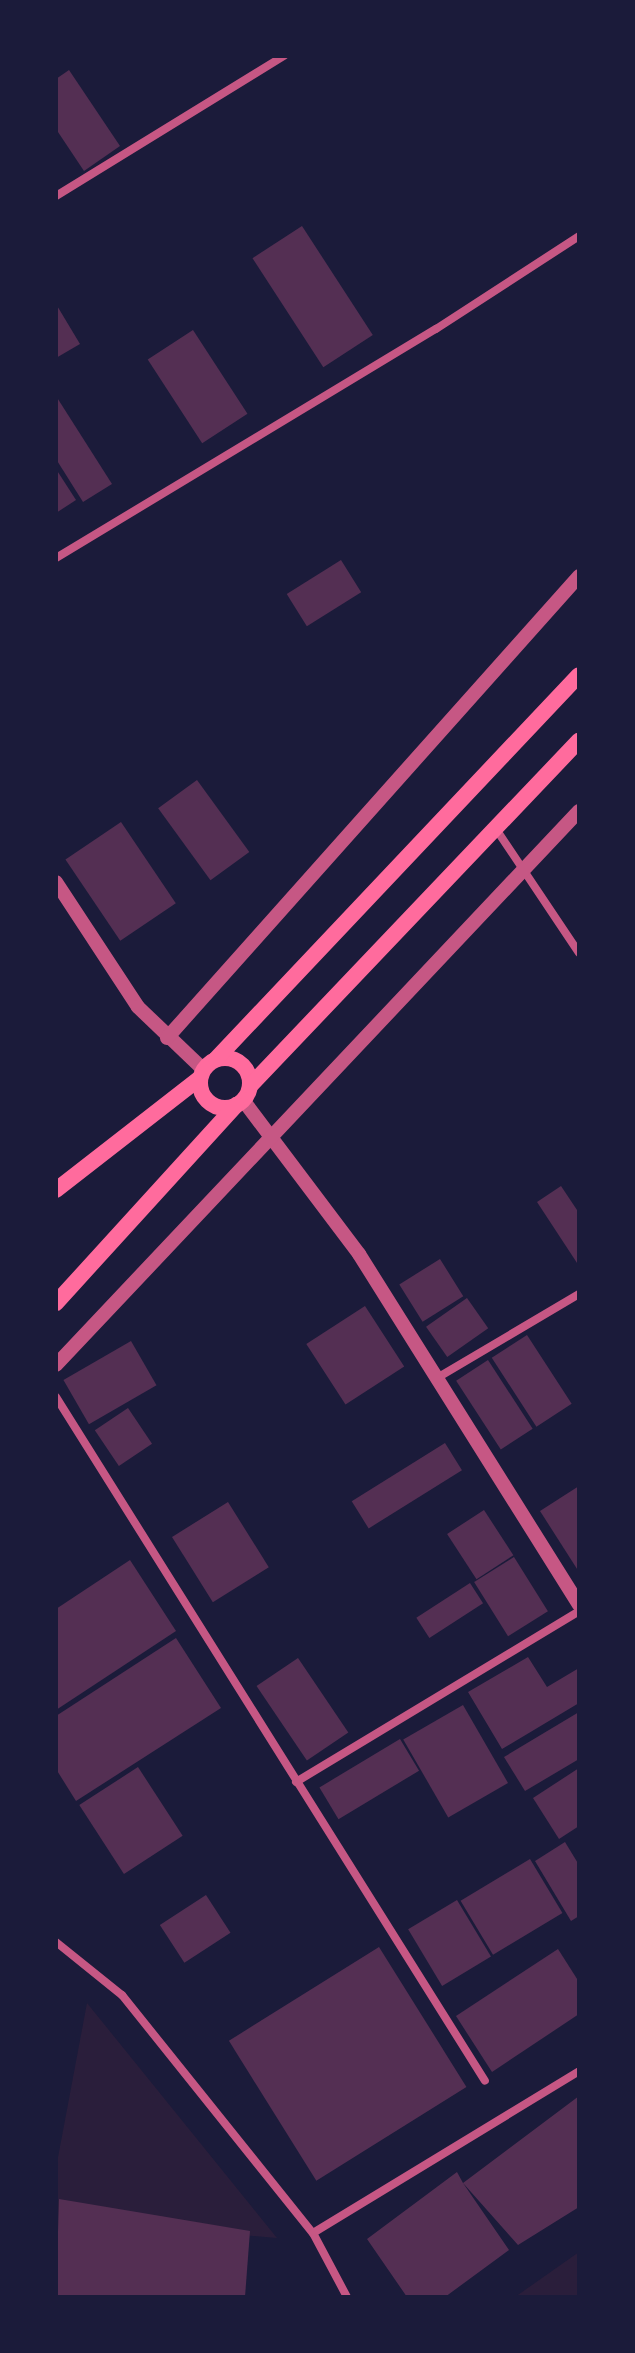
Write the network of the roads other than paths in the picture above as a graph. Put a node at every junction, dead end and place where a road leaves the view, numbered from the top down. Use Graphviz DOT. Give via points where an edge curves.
graph roads {
  1 [pos="284,56"];
  2 [pos="56,196"];
  3 [pos="579,236"];
  4 [pos="56,558"];
  5 [pos="579,576"];
  6 [pos="579,675"];
  7 [pos="579,740"];
  8 [pos="579,811"];
  9 [pos="496,829"];
  10 [pos="523,872"];
  11 [pos="56,882"];
  12 [pos="579,953"];
  13 [pos="167,1038"];
  14 [pos="207,1069"];
  15 [pos="243,1097"];
  16 [pos="272,1136"];
  17 [pos="56,1190"];
  18 [pos="579,1294"];
  19 [pos="56,1303"];
  20 [pos="56,1365"];
  21 [pos="437,1378"];
  22 [pos="56,1397"];
  23 [pos="579,1608"];
  24 [pos="296,1782"];
  25 [pos="56,1942"];
  26 [pos="579,2071"];
  27 [pos="485,2081"];
  28 [pos="313,2233"];
  29 [pos="347,2297"];
  1 -- 2 [label="street"];
  3 -- 4 [label="street" via="436,329"];
  5 -- 13 [label="street"];
  6 -- 14 [label="main road"];
  7 -- 9 [label="main road"];
  8 -- 10 [label="street"];
  9 -- 10 [label="street"];
  9 -- 15 [label="main road"];
  10 -- 12 [label="street"];
  10 -- 16 [label="street"];
  11 -- 13 [label="street" via="138,1007"];
  13 -- 14 [label="street"];
  14 -- 15 [label="main road" via="241,1063"];
  14 -- 15 [label="main road" via="202,1093 213,1105"];
  14 -- 17 [label="main road"];
  15 -- 16 [label="street"];
  15 -- 19 [label="main road"];
  16 -- 20 [label="street"];
  16 -- 21 [label="street" via="351,1243"];
  18 -- 21 [label="street"];
  21 -- 23 [label="street"];
  22 -- 24 [label="street"];
  23 -- 24 [label="street"];
  24 -- 27 [label="street"];
  25 -- 28 [label="street" via="122,1995"];
  26 -- 28 [label="street"];
  28 -- 29 [label="street"];
}
